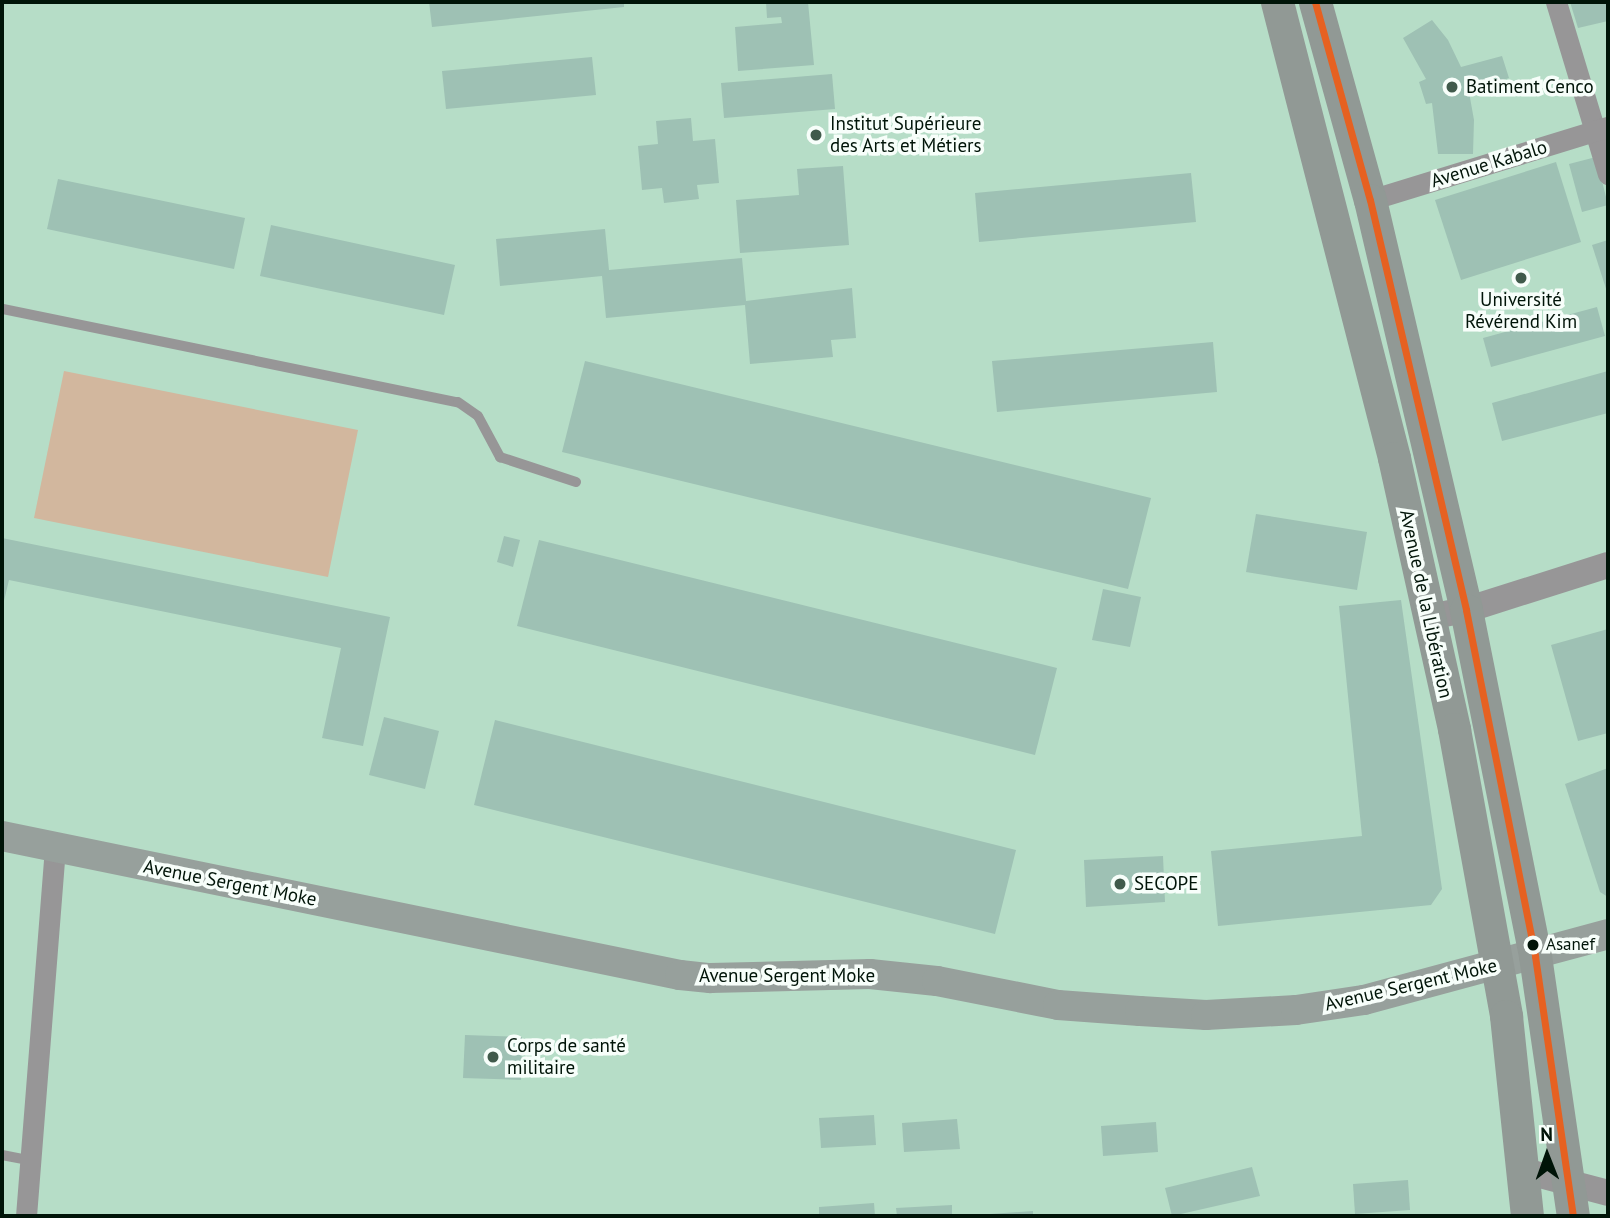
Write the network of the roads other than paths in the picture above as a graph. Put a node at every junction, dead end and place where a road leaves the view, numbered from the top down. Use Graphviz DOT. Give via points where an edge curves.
graph roads {
  1 [pos="1277,2"];
  2 [pos="1556,2"];
  3 [pos="1320,3"];
  4 [pos="1602,129"];
  5 [pos="1608,174"];
  6 [pos="1370,200"];
  7 [pos="2,308"];
  8 [pos="576,482"];
  9 [pos="1608,565"];
  10 [pos="1466,610"];
  11 [pos="1429,617"];
  12 [pos="2,836"];
  13 [pos="55,848"];
  14 [pos="1608,934"];
  15 [pos="1535,956"];
  16 [pos="1498,966"];
  17 [pos="2,1155"];
  18 [pos="32,1161"];
  19 [pos="1521,1170"];
  20 [pos="1569,1182"];
  21 [pos="1608,1194"];
  22 [pos="26,1216"];
  23 [pos="1527,1216"];
  24 [pos="1573,1216"];
  1 -- 11 [label="main road, Avenue de la Libération" via="1391,444"];
  2 -- 4 [label="street"];
  3 -- 6 [label="main road, Avenue de la Libération"];
  4 -- 5 [label="street"];
  4 -- 6 [label="street, Avenue Kabalo"];
  6 -- 10 [label="main road, Avenue de la Libération"];
  7 -- 8 [label="lane" via="458,402 478,416 500,457"];
  9 -- 10 [label="street"];
  10 -- 11 [label="street"];
  10 -- 15 [label="main road, Avenue de la Libération"];
  11 -- 16 [label="main road, Avenue de la Libération"];
  12 -- 13 [label="main road, Avenue Sergent Moke"];
  13 -- 16 [label="main road, Avenue Sergent Moke" via="654,971 710,978 870,974 937,981 1058,1005 1206,1015 1296,1010 1364,1000"];
  13 -- 18 [label="street"];
  14 -- 15 [label="main road, Avenue Sergent Moke"];
  15 -- 16 [label="main road, Avenue Sergent Moke"];
  15 -- 20 [label="main road, Avenue de la Libération"];
  16 -- 19 [label="main road, Avenue de la Libération"];
  17 -- 18 [label="lane"];
  18 -- 22 [label="street"];
  19 -- 20 [label="street"];
  19 -- 23 [label="main road, Avenue de la Libération"];
  20 -- 21 [label="street"];
  20 -- 24 [label="main road, Avenue de la Libération"];
}
